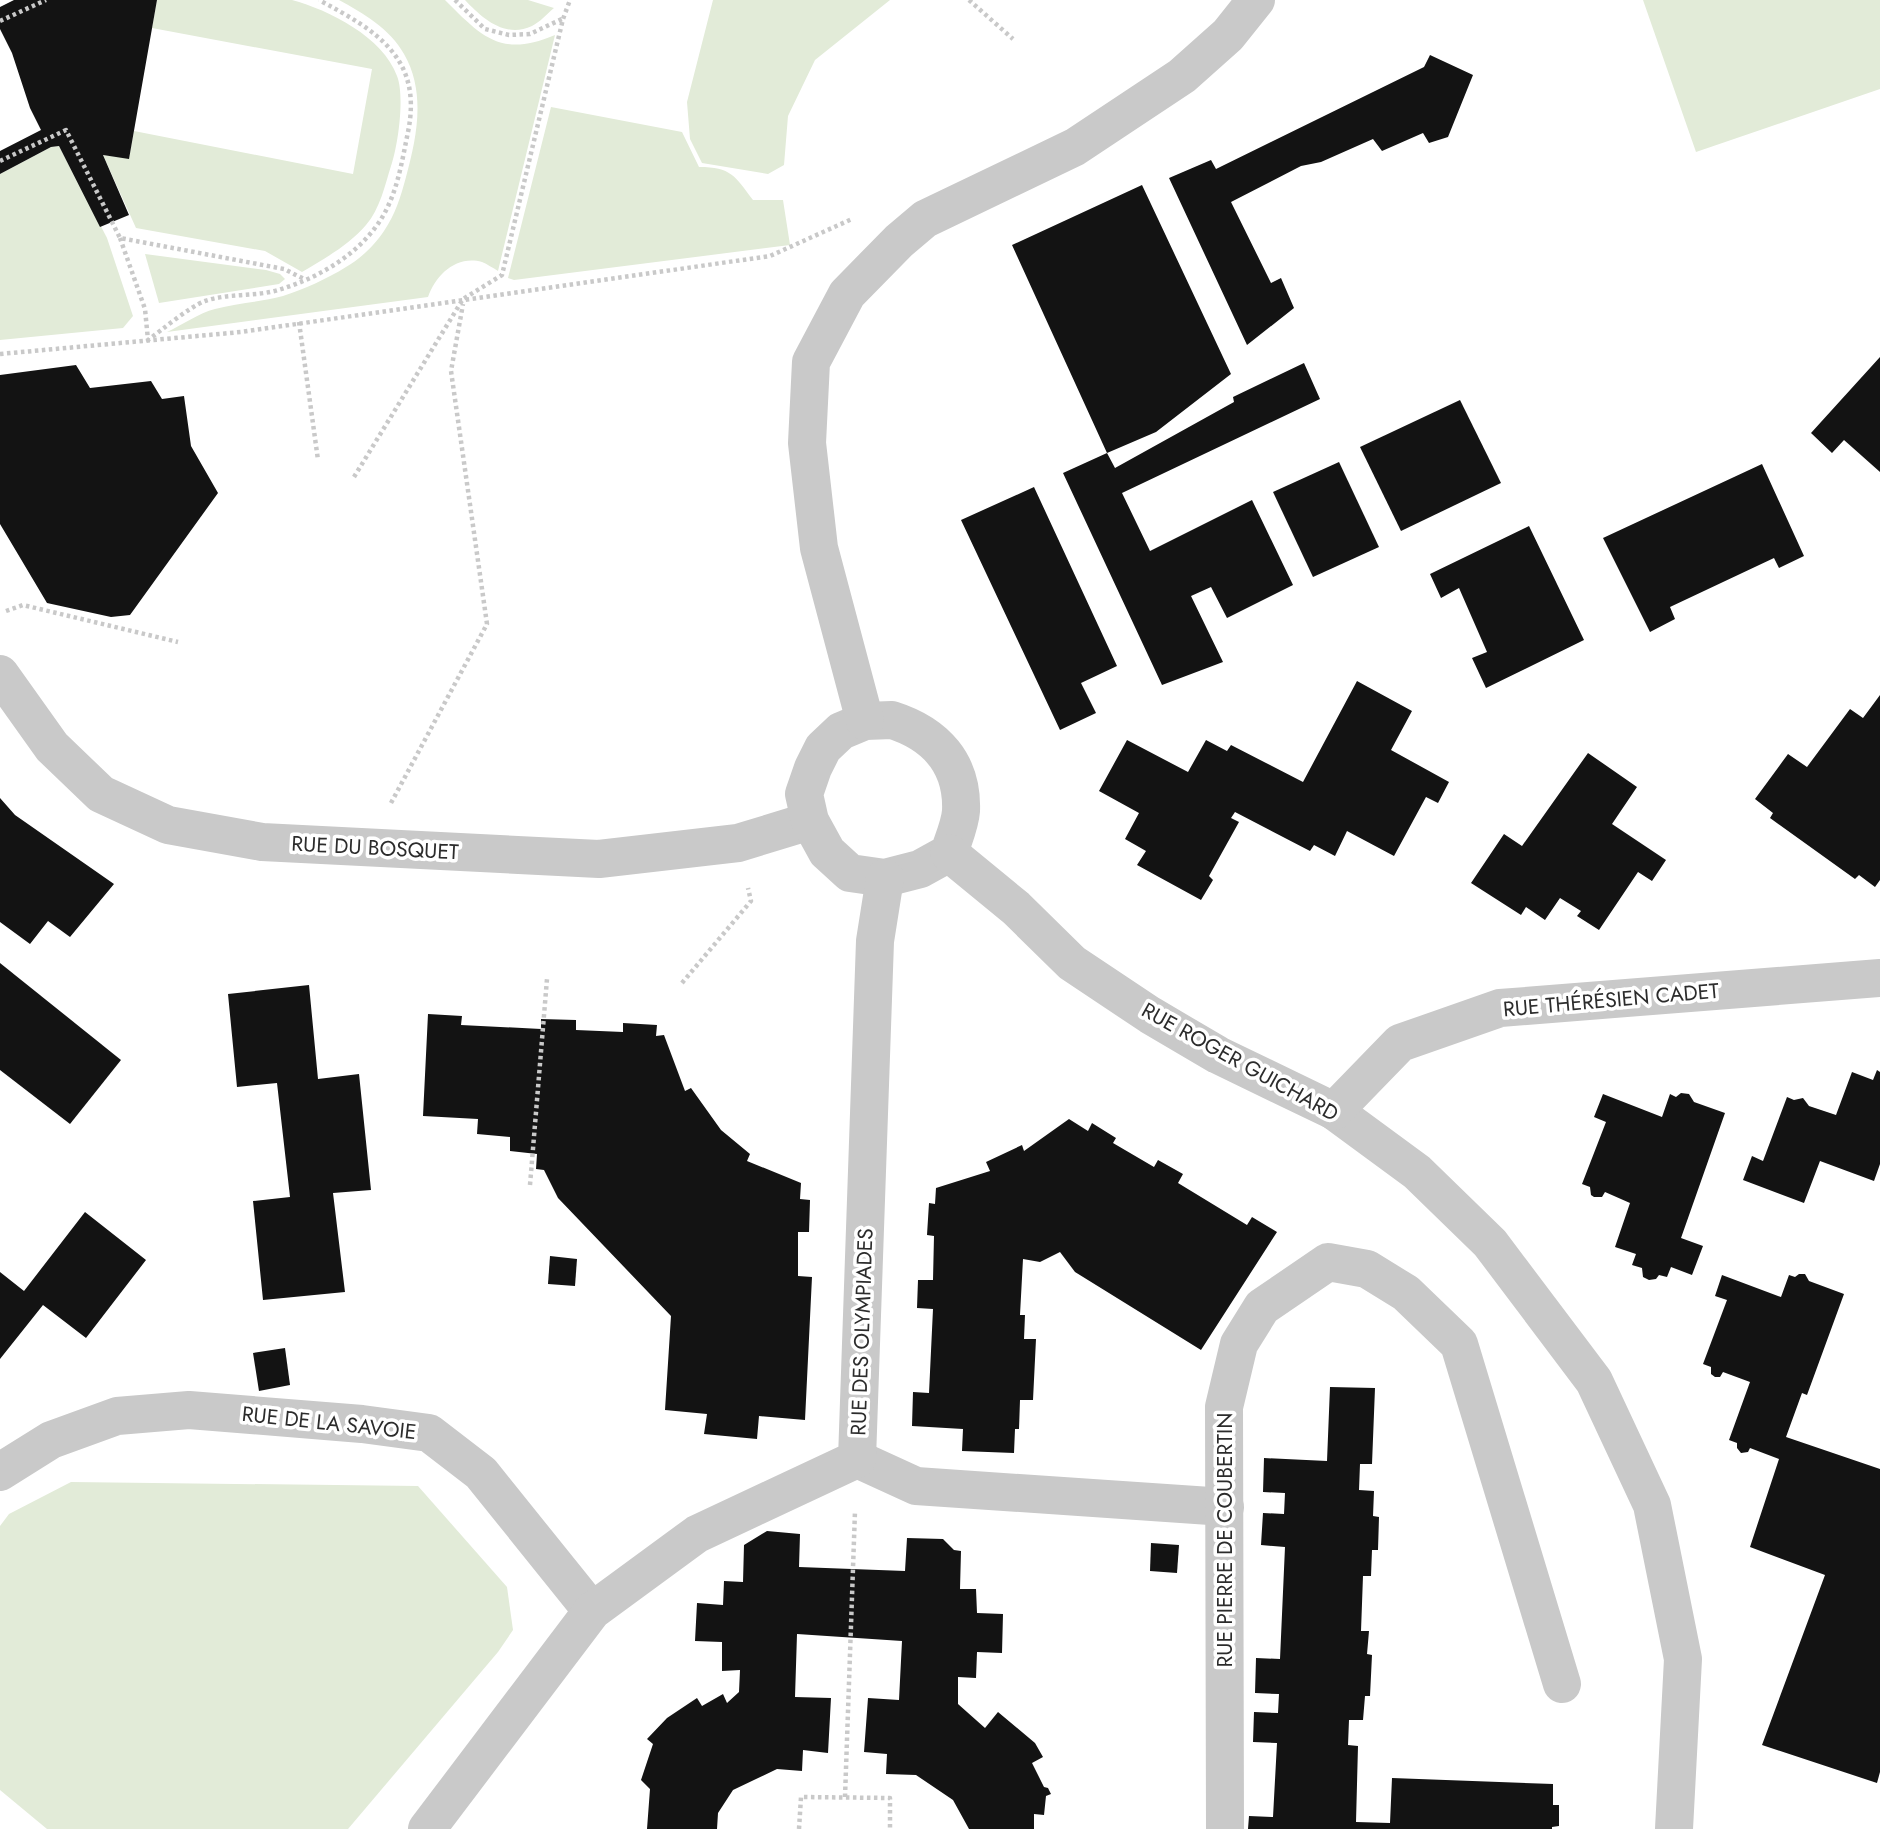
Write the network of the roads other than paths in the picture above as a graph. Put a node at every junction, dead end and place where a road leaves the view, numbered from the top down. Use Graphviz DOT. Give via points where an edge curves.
graph roads {
  1 [pos="1256,0"];
  2 [pos="0,674"];
  3 [pos="865,721"];
  4 [pos="810,821"];
  5 [pos="949,853"];
  6 [pos="885,878"];
  7 [pos="1880,978"];
  8 [pos="1334,1111"];
  9 [pos="857,1459"];
  10 [pos="0,1472"];
  11 [pos="1224,1507"];
  12 [pos="592,1611"];
  13 [pos="1562,1684"];
  14 [pos="427,1829"];
  15 [pos="1224,1829"];
  16 [pos="1674,1829"];
  1 -- 3 [label="street" via="1228,35 1182,76 1074,147 925,219 847,294 811,362 807,443 819,548"];
  2 -- 4 [label="street, RUE DU BOSQUET" via="51,747 100,794 168,825 262,842 599,859 727,845"];
  3 -- 4 [label="street" via="841,731 823,748 804,794"];
  3 -- 5 [label="street" via="892,720 913,727 952,763 960,787 961,814"];
  4 -- 6 [label="street" via="827,852 850,873"];
  5 -- 6 [label="street" via="920,869"];
  5 -- 8 [label="street, RUE ROGER GUICHARD" via="1016,908 1072,963 1218,1055"];
  6 -- 9 [label="street, RUE DES OLYMPIADES" via="875,941"];
  7 -- 8 [label="street, RUE THÉRÉSIEN CADET" via="1500,1009 1400,1043"];
  8 -- 16 [label="street, RUE ROGER GUICHARD" via="1417,1172 1490,1243 1594,1381 1652,1505 1683,1659"];
  9 -- 11 [label="street" via="916,1486"];
  9 -- 12 [label="street, RUE DES OLYMPIADES" via="696,1534"];
  10 -- 12 [label="street, RUE DE LA SAVOIE" via="51,1440 117,1416 189,1410 429,1433 481,1473"];
  11 -- 13 [label="street, RUE PIERRE DE COUBERTIN" via="1224,1407 1239,1344 1262,1307 1328,1262 1367,1269 1406,1293 1459,1344"];
  11 -- 15 [label="street, RUE PIERRE DE COUBERTIN"];
  12 -- 14 [label="street, RUE DES OLYMPIADES"];
}
